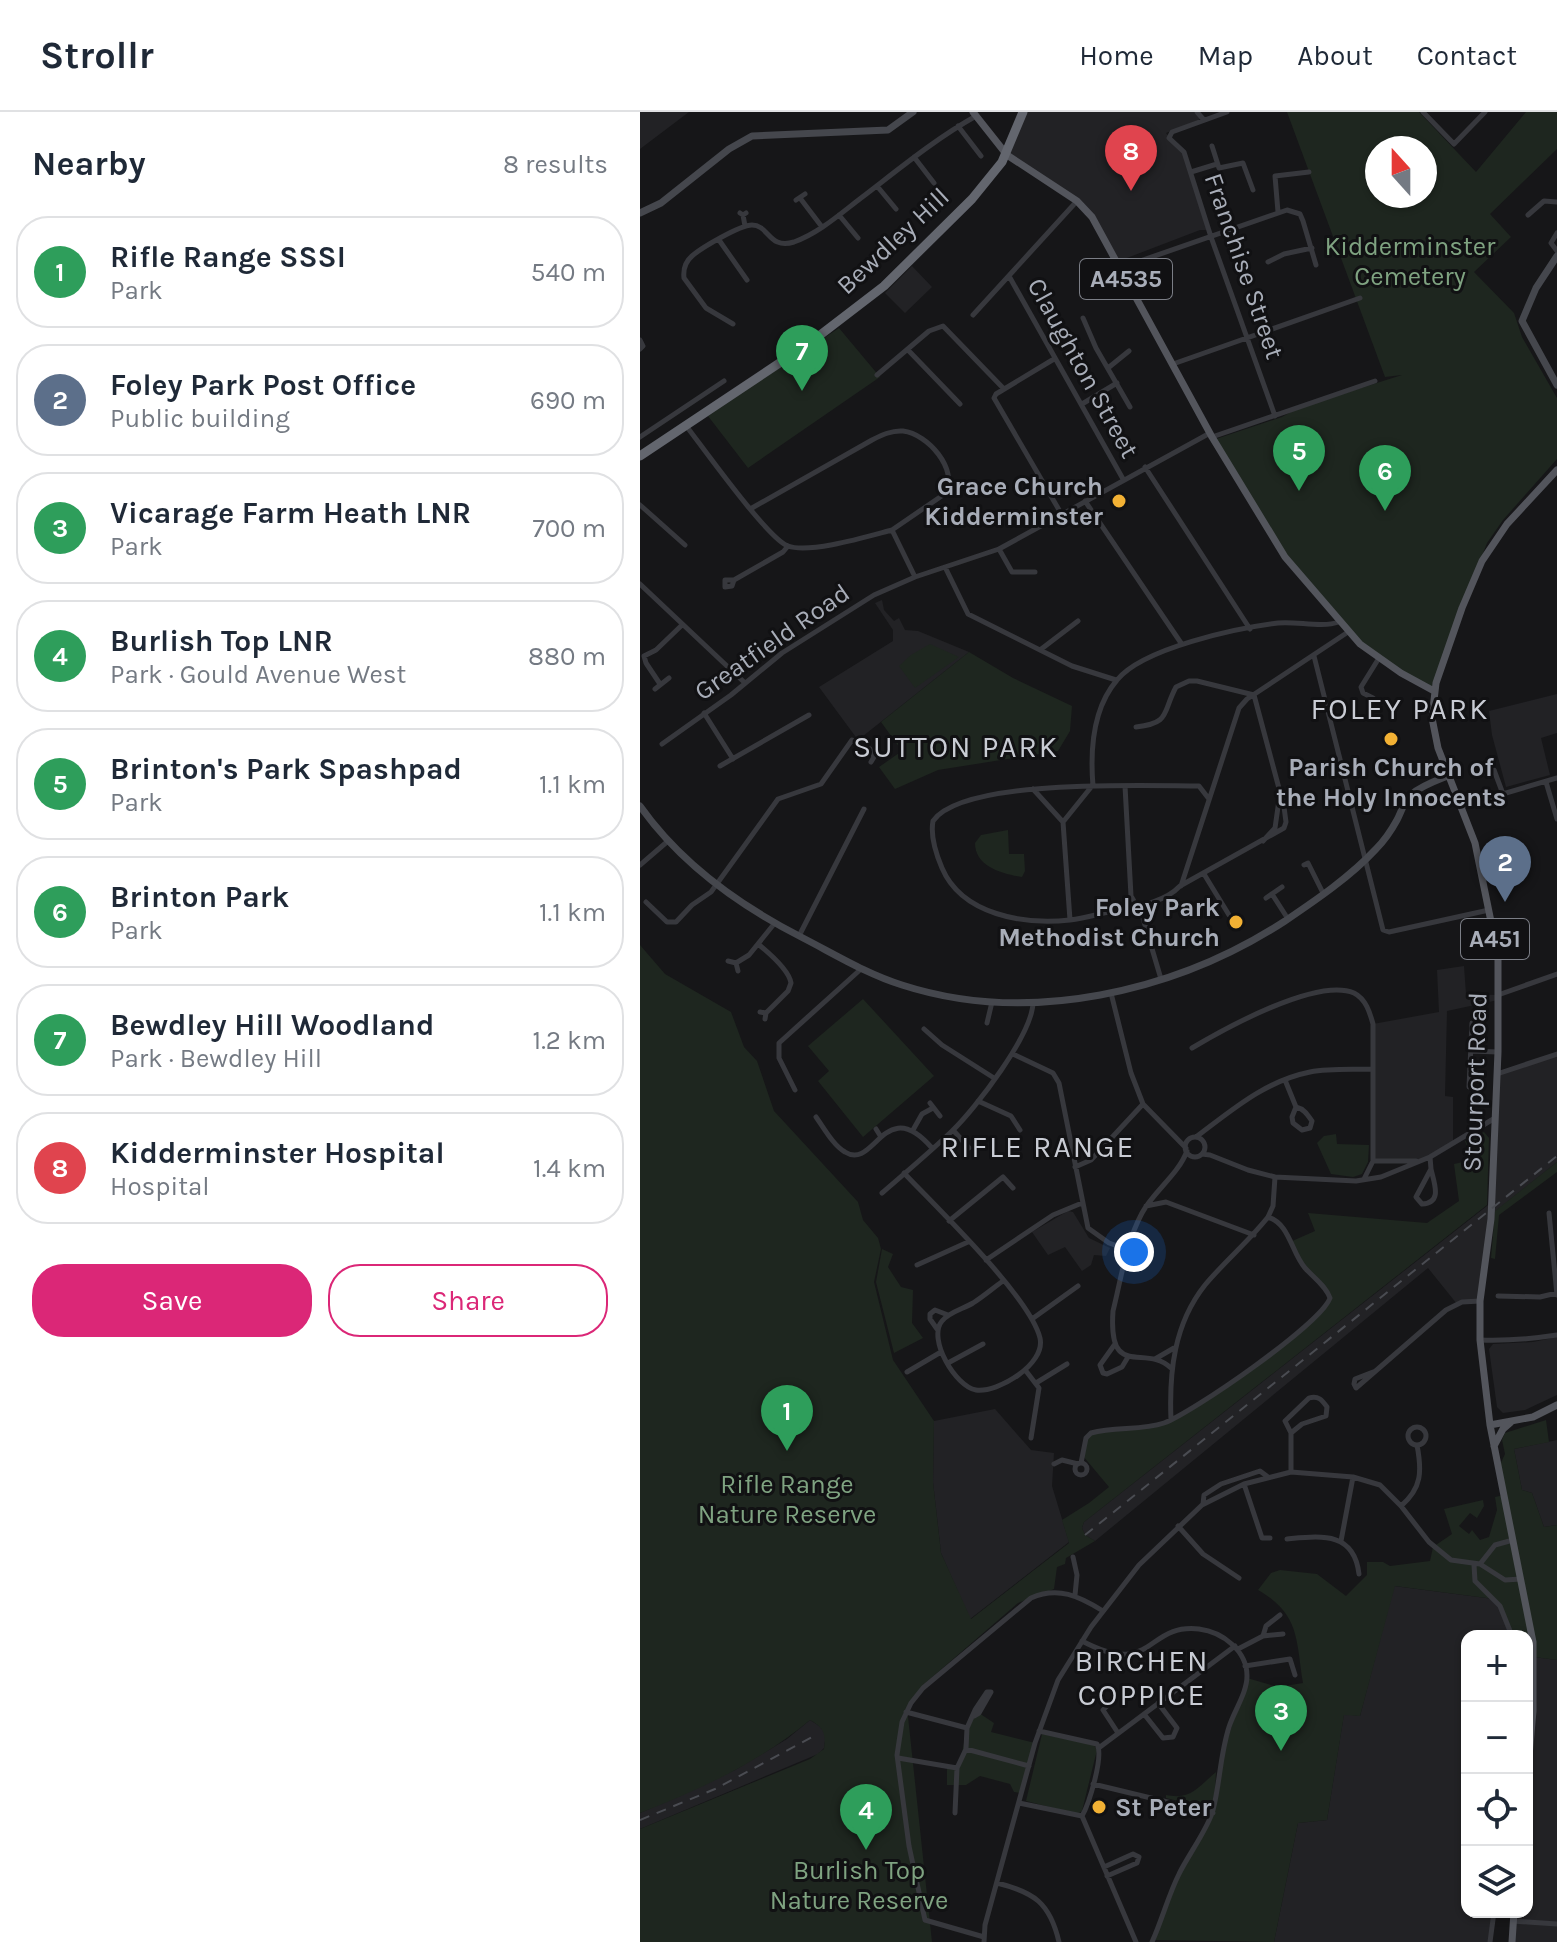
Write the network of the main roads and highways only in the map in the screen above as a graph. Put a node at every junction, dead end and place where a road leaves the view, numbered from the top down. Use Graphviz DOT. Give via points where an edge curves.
graph roads {
  1 [pos="913,112"];
  2 [pos="1023,112"];
  3 [pos="975,114"];
  4 [pos="1007,155"];
  5 [pos="640,213"];
  6 [pos="1557,254"];
  7 [pos="1557,385"];
  8 [pos="640,456"];
  9 [pos="1557,472"];
  10 [pos="1434,691"];
  11 [pos="1450,775"];
  12 [pos="640,806"];
  13 [pos="1557,1405"];
  14 [pos="1513,1421"];
  15 [pos="1490,1425"];
  16 [pos="1494,1446"];
  17 [pos="1528,1774"];
  18 [pos="1514,1918"];
  19 [pos="1512,1942"];
  1 -- 5 [label="main road" via="888,130 752,136"];
  2 -- 4 [label="highway, Bewdley Hill"];
  3 -- 4 [label="main road, A4535"];
  4 -- 8 [label="highway, Bewdley Hill" via="972,199 884,286 811,342"];
  4 -- 10 [label="main road, A4535" via="1077,201 1092,217 1211,435 1285,557 1348,632"];
  6 -- 7 [label="main road" via="1522,321"];
  9 -- 10 [label="main road, A451" via="1496,538 1482,561"];
  10 -- 11 [label="main road, Stourport Road / A451" via="1432,726"];
  11 -- 12 [label="main road" via="1410,795 1365,861 1288,919 1243,945 1161,980 1111,993 1033,1001 992,1002 919,990 861,968 774,924 716,885 668,841"];
  11 -- 15 [label="main road, Stourport Road / A451" via="1475,843 1498,956 1491,1219 1480,1301"];
  13 -- 14 [label="main road"];
  14 -- 15 [label="main road"];
  14 -- 16 [label="main road"];
  15 -- 16 [label="main road, A451"];
  16 -- 17 [label="main road, A451" via="1534,1657"];
  18 -- 19 [label="main road"];
}
